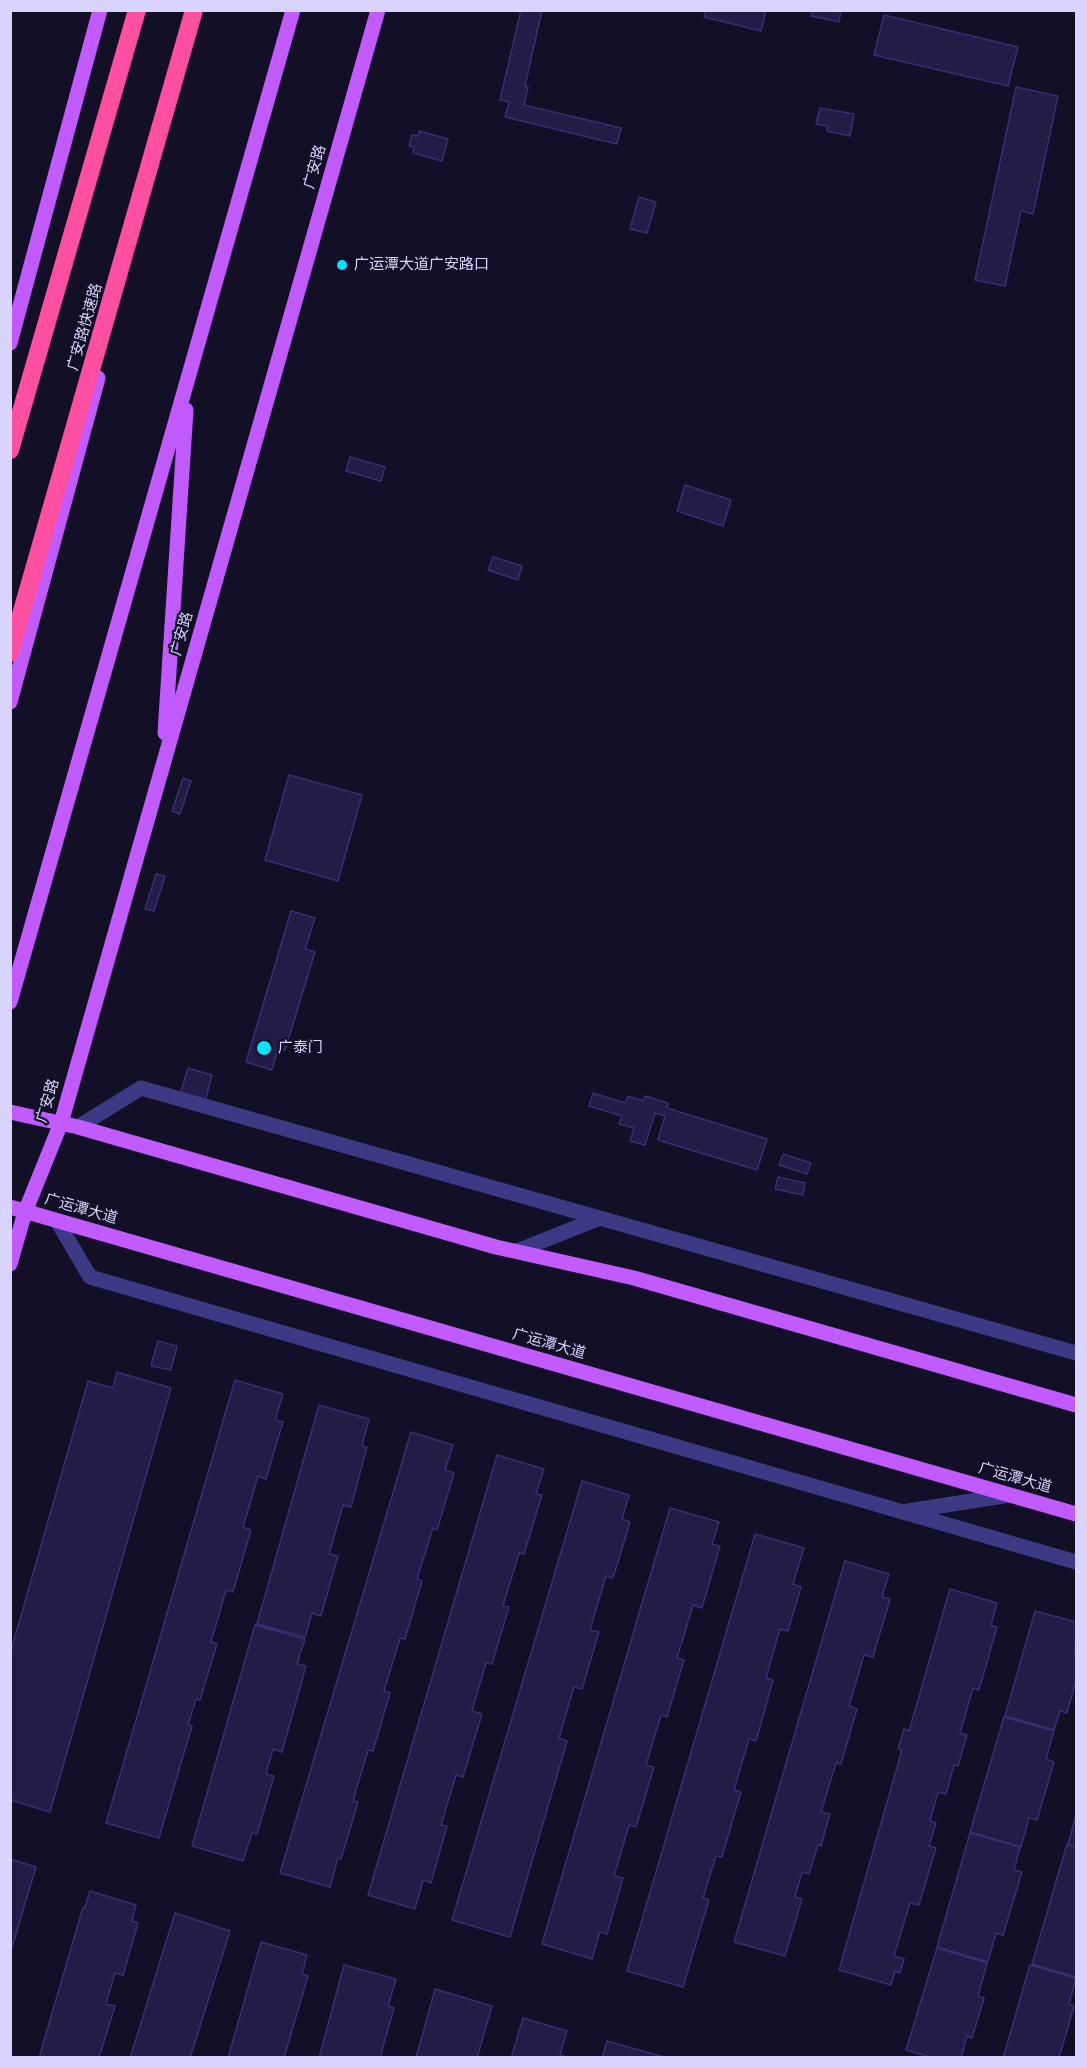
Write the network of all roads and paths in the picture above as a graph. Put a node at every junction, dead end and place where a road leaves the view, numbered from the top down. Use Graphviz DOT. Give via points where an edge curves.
graph roads {
  1 [pos="100,10"];
  2 [pos="137,10"];
  3 [pos="195,10"];
  4 [pos="293,10"];
  5 [pos="378,10"];
  6 [pos="10,343"];
  7 [pos="188,379"];
  8 [pos="10,450"];
  9 [pos="10,653"];
  10 [pos="10,702"];
  11 [pos="163,763"];
  12 [pos="10,1002"];
  13 [pos="10,1112"];
  14 [pos="61,1123"];
  15 [pos="78,1127"];
  16 [pos="18,1210"];
  17 [pos="600,1218"];
  18 [pos="57,1221"];
  19 [pos="518,1251"];
  20 [pos="10,1264"];
  21 [pos="1077,1353"];
  22 [pos="1077,1405"];
  23 [pos="1010,1495"];
  24 [pos="902,1512"];
  25 [pos="1077,1515"];
  26 [pos="1077,1562"];
  1 -- 6 [label="main road"];
  2 -- 8 [label="highway"];
  3 -- 9 [label="highway, 广安路快速路"];
  3 -- 10 [label="main road"];
  4 -- 7 [label="main road"];
  5 -- 11 [label="main road, 广安路"];
  7 -- 11 [label="main road"];
  7 -- 12 [label="main road"];
  11 -- 14 [label="main road, 广安路"];
  13 -- 14 [label="main road"];
  14 -- 15 [label="main road"];
  14 -- 16 [label="main road, 广安路"];
  15 -- 17 [label="street" via="141,1088"];
  15 -- 19 [label="main road"];
  16 -- 18 [label="main road, 广运潭大道"];
  16 -- 20 [label="main road, 广安路"];
  17 -- 19 [label="street"];
  17 -- 21 [label="street"];
  18 -- 23 [label="main road, 广运潭大道"];
  18 -- 24 [label="street" via="90,1277"];
  19 -- 22 [label="main road" via="633,1278"];
  23 -- 24 [label="street"];
  23 -- 25 [label="main road, 广运潭大道"];
  24 -- 26 [label="street"];
}
